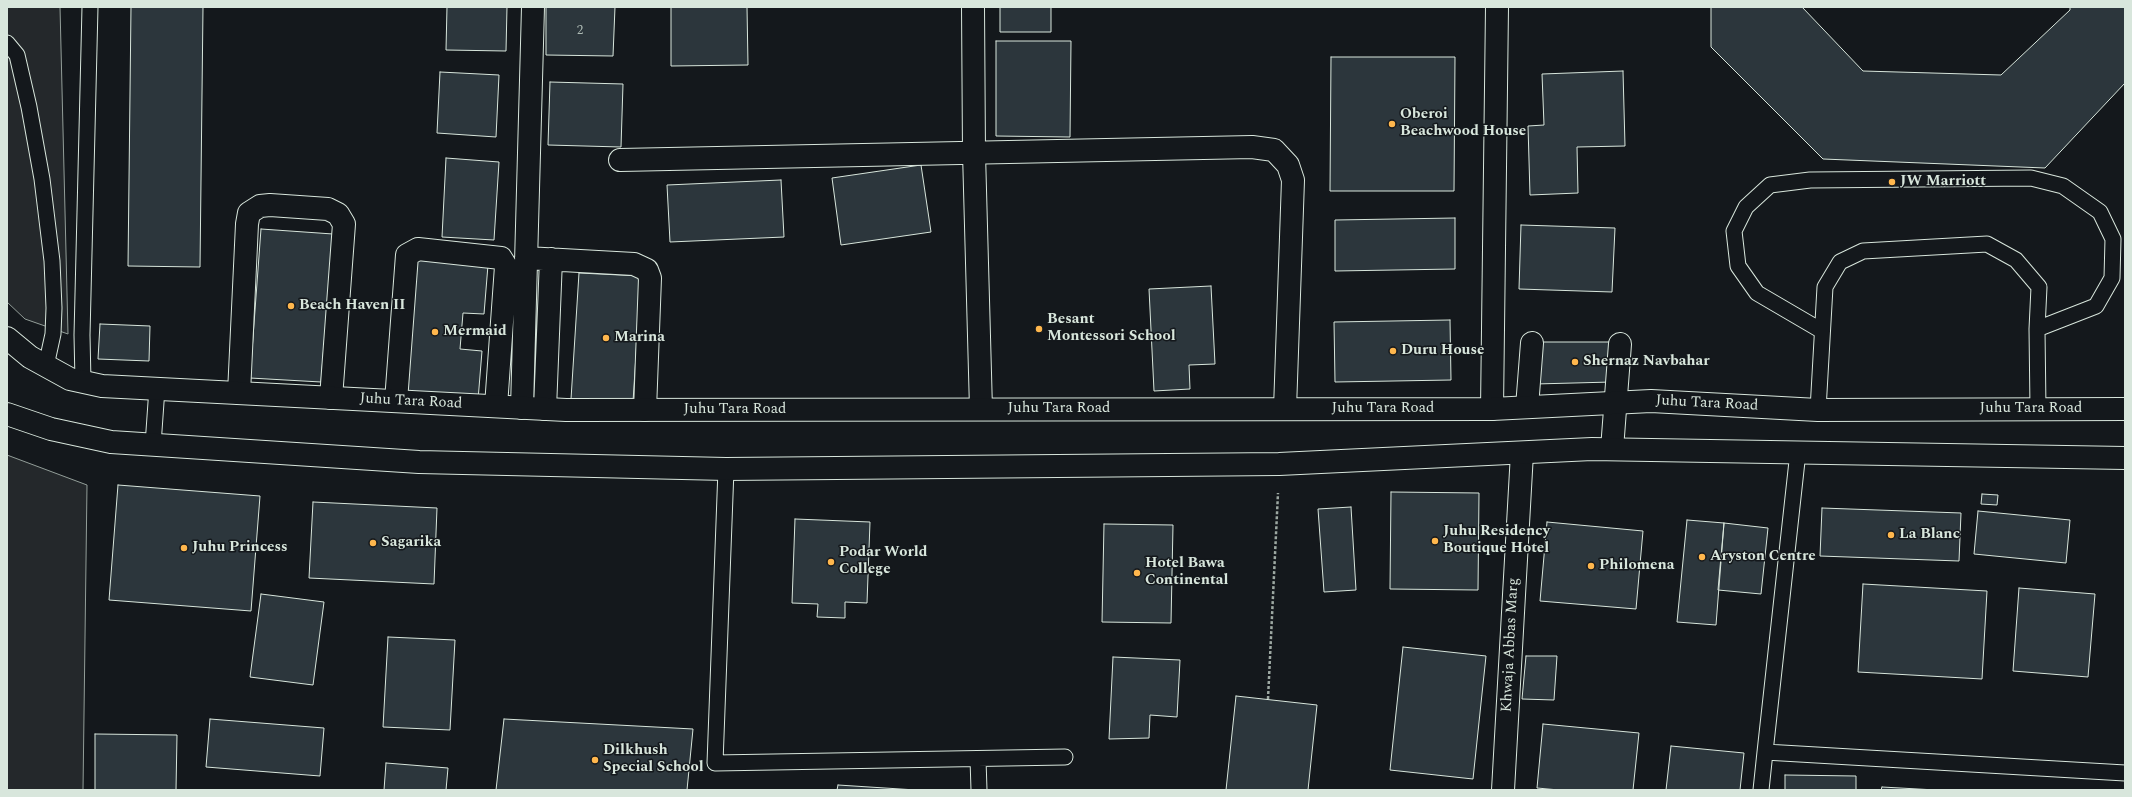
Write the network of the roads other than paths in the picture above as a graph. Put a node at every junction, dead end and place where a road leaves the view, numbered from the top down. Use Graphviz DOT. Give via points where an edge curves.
graph roads {
  1 [pos="90,7"];
  2 [pos="533,7"];
  3 [pos="973,7"];
  4 [pos="1497,7"];
  5 [pos="7,42"];
  6 [pos="974,153"];
  7 [pos="620,160"];
  8 [pos="526,258"];
  9 [pos="551,259"];
  10 [pos="524,320"];
  11 [pos="548,320"];
  12 [pos="2037,329"];
  13 [pos="1822,331"];
  14 [pos="7,338"];
  15 [pos="1532,343"];
  16 [pos="1620,344"];
  17 [pos="46,366"];
  18 [pos="83,382"];
  19 [pos="157,388"];
  20 [pos="239,393"];
  21 [pos="331,398"];
  22 [pos="396,401"];
  23 [pos="1616,402"];
  24 [pos="496,406"];
  25 [pos="1527,407"];
  26 [pos="522,408"];
  27 [pos="545,409"];
  28 [pos="981,409"];
  29 [pos="1285,409"];
  30 [pos="1492,409"];
  31 [pos="2038,409"];
  32 [pos="2125,409"];
  33 [pos="645,410"];
  34 [pos="1818,410"];
  35 [pos="7,414"];
  36 [pos="153,445"];
  37 [pos="1612,449"];
  38 [pos="1798,452"];
  39 [pos="1522,453"];
  40 [pos="2125,458"];
  41 [pos="726,468"];
  42 [pos="1765,752"];
  43 [pos="1065,757"];
  44 [pos="978,759"];
  45 [pos="2125,773"];
  46 [pos="978,790"];
  47 [pos="1503,790"];
  48 [pos="1760,790"];
  1 -- 18 [label="lane"];
  2 -- 8 [label="main road"];
  3 -- 6 [label="main road"];
  4 -- 30 [label="main road"];
  5 -- 17 [label="lane" via="17,55 39,165 52,261 53,334"];
  6 -- 7 [label="main road"];
  6 -- 28 [label="main road"];
  6 -- 29 [label="main road" via="1252,147 1274,150 1288,165 1292,180"];
  8 -- 9 [label="main road"];
  8 -- 10 [label="main road"];
  9 -- 11 [label="main road"];
  9 -- 33 [label="main road" via="634,264 647,270 650,278"];
  10 -- 11 [label="main road"];
  10 -- 26 [label="main road"];
  11 -- 27 [label="main road"];
  12 -- 13 [label="lane" via="2039,287 2016,260 1987,244 1863,251 1840,262 1825,287"];
  12 -- 13 [label="lane" via="2096,306 2112,278 2112,239 2100,212 2063,186 2031,178 1810,180 1770,185 1746,207 1734,231 1738,266 1758,294"];
  12 -- 31 [label="lane"];
  13 -- 34 [label="lane"];
  14 -- 17 [label="main road, Juhu Tara Road" via="30,357"];
  15 -- 25 [label="main road"];
  16 -- 23 [label="main road"];
  17 -- 18 [label="main road, Juhu Tara Road" via="70,379"];
  18 -- 19 [label="main road, Juhu Tara Road" via="102,386"];
  19 -- 20 [label="main road, Juhu Tara Road"];
  19 -- 36 [label="lane"];
  20 -- 21 [label="main road, Juhu Tara Road"];
  20 -- 21 [label="main road" via="247,224 249,213 260,206 270,205 328,209 338,214 344,224"];
  21 -- 22 [label="main road, Juhu Tara Road"];
  22 -- 24 [label="main road, Juhu Tara Road"];
  22 -- 24 [label="main road" via="407,255 418,249 501,258 506,266"];
  23 -- 25 [label="main road, Juhu Tara Road"];
  23 -- 34 [label="main road, Juhu Tara Road" via="1651,401"];
  23 -- 37 [label="main road"];
  24 -- 26 [label="main road, Juhu Tara Road"];
  25 -- 30 [label="main road, Juhu Tara Road"];
  26 -- 27 [label="main road, Juhu Tara Road"];
  27 -- 33 [label="main road, Juhu Tara Road"];
  28 -- 29 [label="main road, Juhu Tara Road"];
  28 -- 33 [label="main road, Juhu Tara Road"];
  29 -- 30 [label="main road, Juhu Tara Road"];
  31 -- 32 [label="main road, Juhu Tara Road"];
  31 -- 34 [label="main road, Juhu Tara Road"];
  35 -- 36 [label="main road" via="74,436"];
  36 -- 41 [label="main road" via="419,462"];
  37 -- 38 [label="main road"];
  37 -- 39 [label="main road"];
  38 -- 40 [label="main road"];
  38 -- 42 [label="lane"];
  39 -- 41 [label="main road" via="1279,464"];
  39 -- 47 [label="main road, Khwaja Abbas Marg"];
  41 -- 44 [label="lane" via="715,763"];
  42 -- 45 [label="lane"];
  42 -- 48 [label="lane"];
  43 -- 44 [label="lane"];
  44 -- 46 [label="lane"];
}
